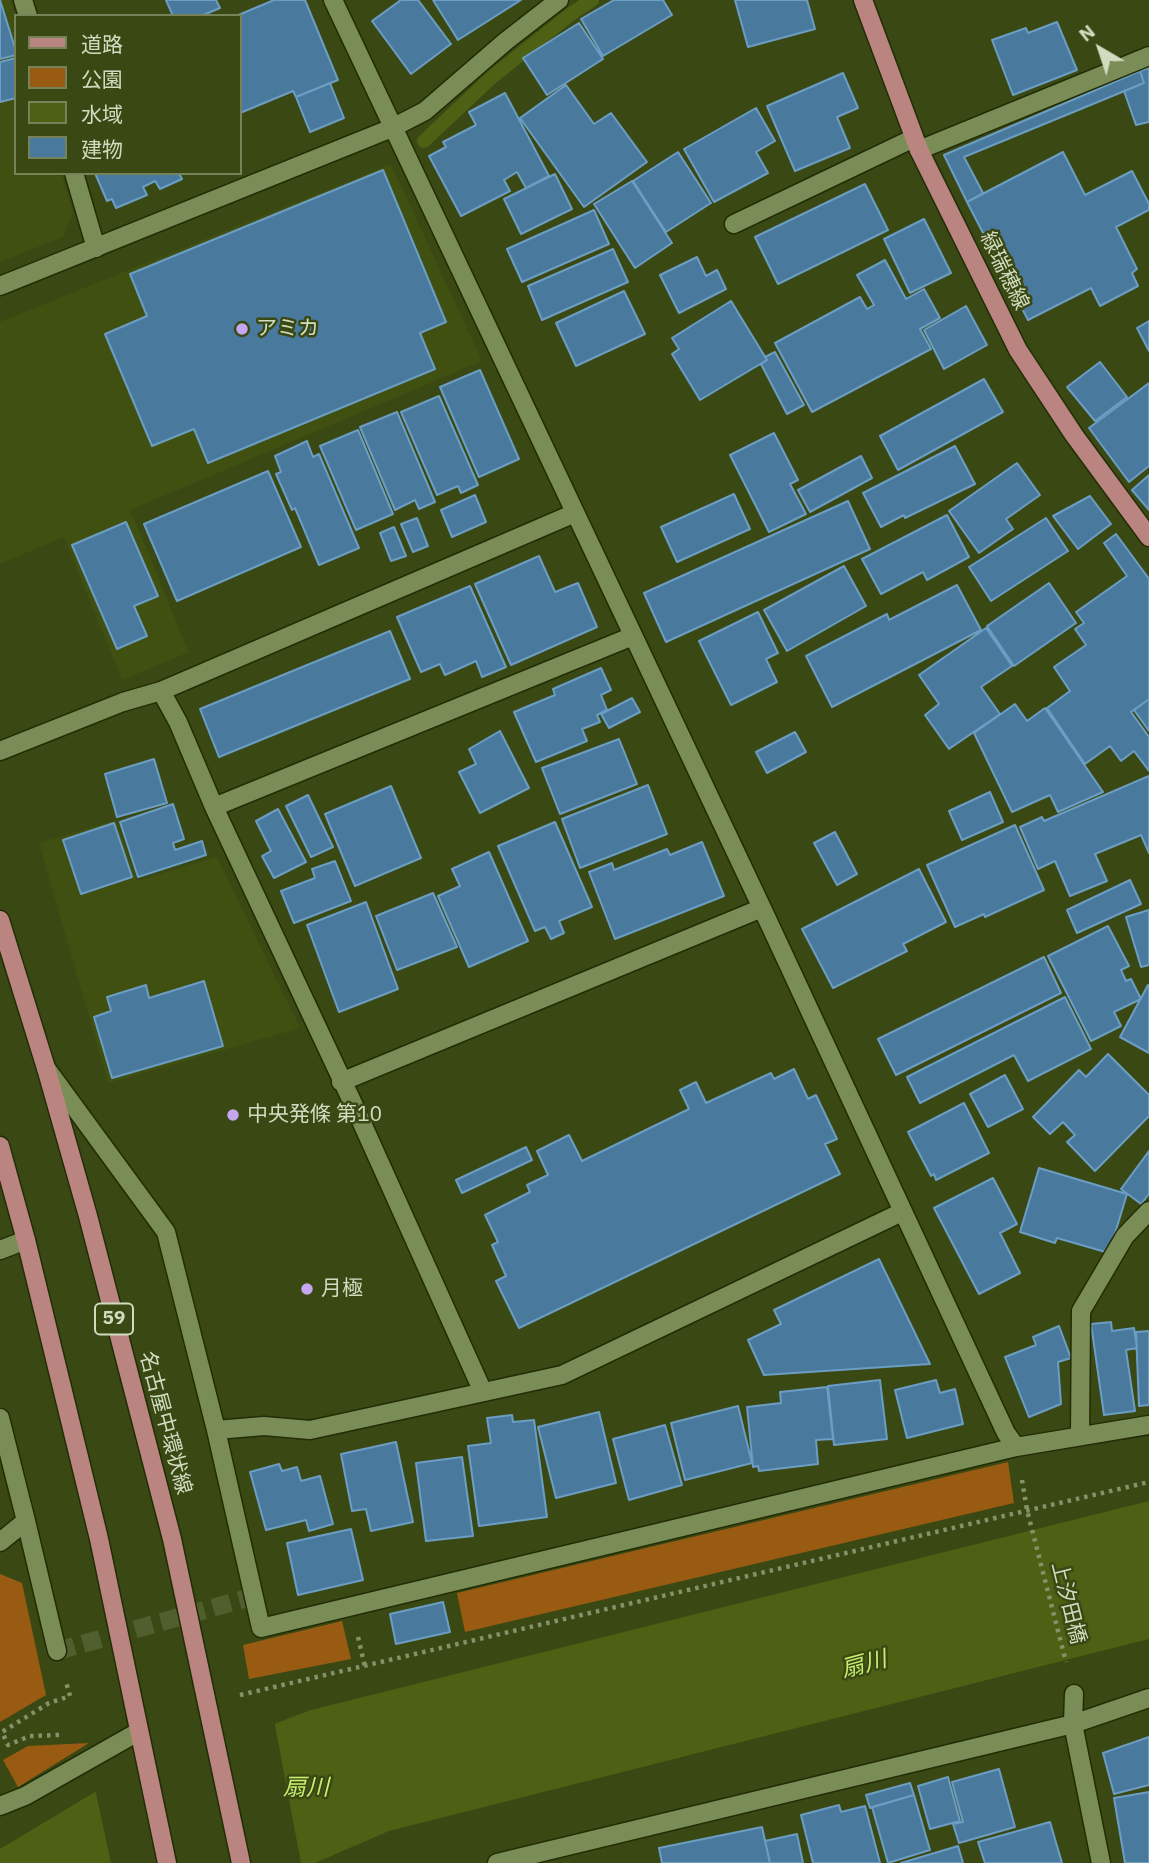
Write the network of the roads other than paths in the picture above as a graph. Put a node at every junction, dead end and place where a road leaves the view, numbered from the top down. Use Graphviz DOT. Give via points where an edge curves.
graph roads {
  1 [pos="333,0"];
  2 [pos="559,0"];
  3 [pos="863,0"];
  4 [pos="1149,56"];
  5 [pos="392,128"];
  6 [pos="917,144"];
  7 [pos="75,175"];
  8 [pos="734,224"];
  9 [pos="96,248"];
  10 [pos="0,286"];
  11 [pos="575,513"];
  12 [pos="1149,537"];
  13 [pos="633,636"];
  14 [pos="161,691"];
  15 [pos="0,751"];
  16 [pos="214,807"];
  17 [pos="762,908"];
  18 [pos="0,920"];
  19 [pos="46,1068"];
  20 [pos="341,1082"];
  21 [pos="0,1146"];
  22 [pos="1149,1210"];
  23 [pos="902,1212"];
  24 [pos="26,1240"];
  25 [pos="0,1250"];
  26 [pos="483,1392"];
  27 [pos="0,1418"];
  28 [pos="1149,1425"];
  29 [pos="216,1430"];
  30 [pos="1080,1435"];
  31 [pos="1016,1447"];
  32 [pos="26,1521"];
  33 [pos="0,1542"];
  34 [pos="57,1651"];
  35 [pos="1074,1694"];
  36 [pos="1149,1698"];
  37 [pos="1073,1724"];
  38 [pos="140,1740"];
  39 [pos="0,1806"];
  40 [pos="515,1860"];
  41 [pos="167,1863"];
  42 [pos="241,1863"];
  43 [pos="497,1863"];
  44 [pos="1101,1863"];
  1 -- 5 [label="street"];
  2 -- 5 [label="street" via="425,111"];
  3 -- 6 [label="main road, 緑瑞穂線"];
  4 -- 6 [label="street"];
  5 -- 9 [label="street"];
  5 -- 11 [label="street"];
  6 -- 8 [label="street"];
  6 -- 12 [label="main road, 緑瑞穂線" via="1017,350"];
  7 -- 9 [label="street"];
  9 -- 10 [label="street"];
  11 -- 13 [label="street"];
  11 -- 14 [label="street"];
  13 -- 16 [label="street"];
  13 -- 17 [label="street"];
  14 -- 15 [label="street"];
  14 -- 16 [label="street"];
  16 -- 20 [label="street"];
  17 -- 20 [label="street"];
  17 -- 23 [label="street"];
  18 -- 19 [label="main road, 名古屋中環状線 / 59"];
  19 -- 29 [label="street" via="166,1232"];
  19 -- 42 [label="main road, 名古屋中環状線 / 59" via="172,1539"];
  20 -- 26 [label="street"];
  21 -- 24 [label="main road"];
  22 -- 30 [label="street" via="1125,1236 1081,1311"];
  23 -- 26 [label="street" via="562,1375"];
  23 -- 31 [label="street"];
  24 -- 25 [label="street"];
  24 -- 38 [label="main road" via="99,1539"];
  26 -- 29 [label="street" via="310,1430 264,1426"];
  27 -- 32 [label="street"];
  28 -- 30 [label="street"];
  29 -- 31 [label="street" via="261,1628"];
  30 -- 31 [label="street"];
  32 -- 33 [label="street"];
  32 -- 34 [label="street"];
  35 -- 37 [label="street"];
  36 -- 37 [label="street"];
  37 -- 40 [label="street"];
  37 -- 44 [label="street"];
  38 -- 39 [label="street"];
  38 -- 41 [label="main road"];
  40 -- 43 [label="street"];
}
